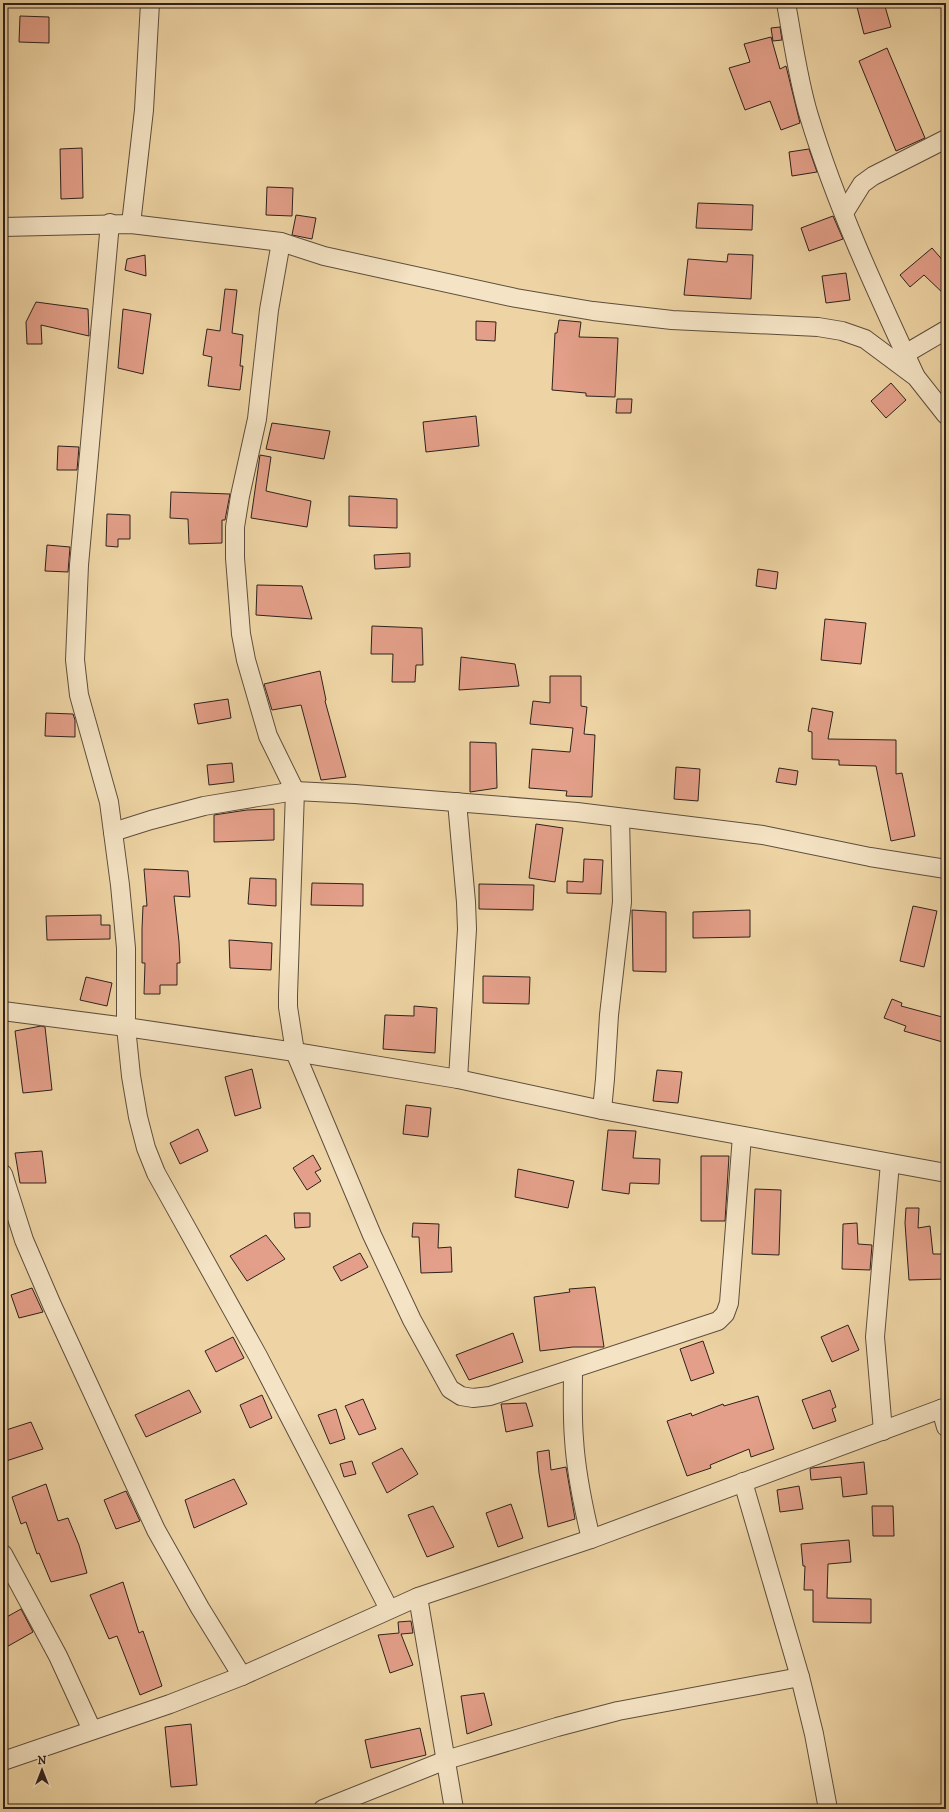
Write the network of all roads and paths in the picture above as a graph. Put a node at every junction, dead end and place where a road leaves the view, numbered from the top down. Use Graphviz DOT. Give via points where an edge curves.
graph roads {
  1 [pos="150,3"];
  2 [pos="786,3"];
  3 [pos="946,139"];
  4 [pos="844,213"];
  5 [pos="110,223"];
  6 [pos="130,224"];
  7 [pos="3,227"];
  8 [pos="281,242"];
  9 [pos="946,330"];
  10 [pos="905,354"];
  11 [pos="916,377"];
  12 [pos="946,415"];
  13 [pos="295,791"];
  14 [pos="457,802"];
  15 [pos="620,818"];
  16 [pos="113,832"];
  17 [pos="946,869"];
  18 [pos="3,1012"];
  19 [pos="126,1027"];
  20 [pos="295,1052"];
  21 [pos="458,1079"];
  22 [pos="602,1110"];
  23 [pos="742,1136"];
  24 [pos="890,1163"];
  25 [pos="946,1173"];
  26 [pos="3,1174"];
  27 [pos="573,1369"];
  28 [pos="943,1408"];
  29 [pos="946,1427"];
  30 [pos="883,1431"];
  31 [pos="743,1482"];
  32 [pos="591,1539"];
  33 [pos="5,1561"];
  34 [pos="418,1597"];
  35 [pos="389,1609"];
  36 [pos="242,1676"];
  37 [pos="800,1677"];
  38 [pos="92,1730"];
  39 [pos="446,1760"];
  40 [pos="3,1762"];
  41 [pos="323,1809"];
  42 [pos="454,1809"];
  43 [pos="828,1809"];
  1 -- 6 [label="street" via="144,110"];
  2 -- 4 [label="street" via="809,114"];
  3 -- 4 [label="street" via="873,176 862,184"];
  4 -- 10 [label="street"];
  5 -- 6 [label="street"];
  5 -- 7 [label="street"];
  5 -- 16 [label="street" via="79,558 75,660 79,695 109,802"];
  6 -- 8 [label="street"];
  8 -- 11 [label="street" via="324,256 516,298 593,311 672,320 818,327 842,331 864,339"];
  8 -- 13 [label="street" via="269,310 257,419 240,496 236,558 241,634 246,660 268,736"];
  9 -- 10 [label="street"];
  10 -- 11 [label="street"];
  11 -- 12 [label="street"];
  13 -- 14 [label="street"];
  13 -- 16 [label="street" via="204,806"];
  13 -- 20 [label="street" via="288,1007"];
  14 -- 15 [label="street"];
  14 -- 21 [label="street" via="467,929"];
  15 -- 17 [label="street" via="763,835 864,856"];
  15 -- 22 [label="street" via="622,902 609,1016"];
  16 -- 19 [label="street" via="126,948"];
  18 -- 19 [label="street"];
  19 -- 20 [label="street"];
  19 -- 35 [label="street" via="138,1118 156,1173 258,1356"];
  20 -- 21 [label="street"];
  20 -- 27 [label="street" via="372,1235 412,1320 450,1389 461,1396 490,1396"];
  21 -- 22 [label="street"];
  22 -- 23 [label="street"];
  23 -- 24 [label="street"];
  23 -- 27 [label="street" via="729,1303 724,1314 718,1321"];
  24 -- 25 [label="street"];
  24 -- 30 [label="street" via="875,1337"];
  26 -- 36 [label="street" via="34,1262 156,1530"];
  27 -- 32 [label="street" via="575,1452"];
  28 -- 29 [label="street"];
  28 -- 30 [label="street"];
  30 -- 31 [label="street"];
  31 -- 32 [label="street"];
  31 -- 37 [label="street"];
  32 -- 34 [label="street"];
  33 -- 38 [label="street" via="58,1656"];
  34 -- 35 [label="street"];
  34 -- 39 [label="street"];
  35 -- 36 [label="street"];
  36 -- 38 [label="street"];
  37 -- 39 [label="street" via="618,1711"];
  37 -- 43 [label="street"];
  38 -- 40 [label="street"];
  39 -- 41 [label="street"];
  39 -- 42 [label="street"];
}
